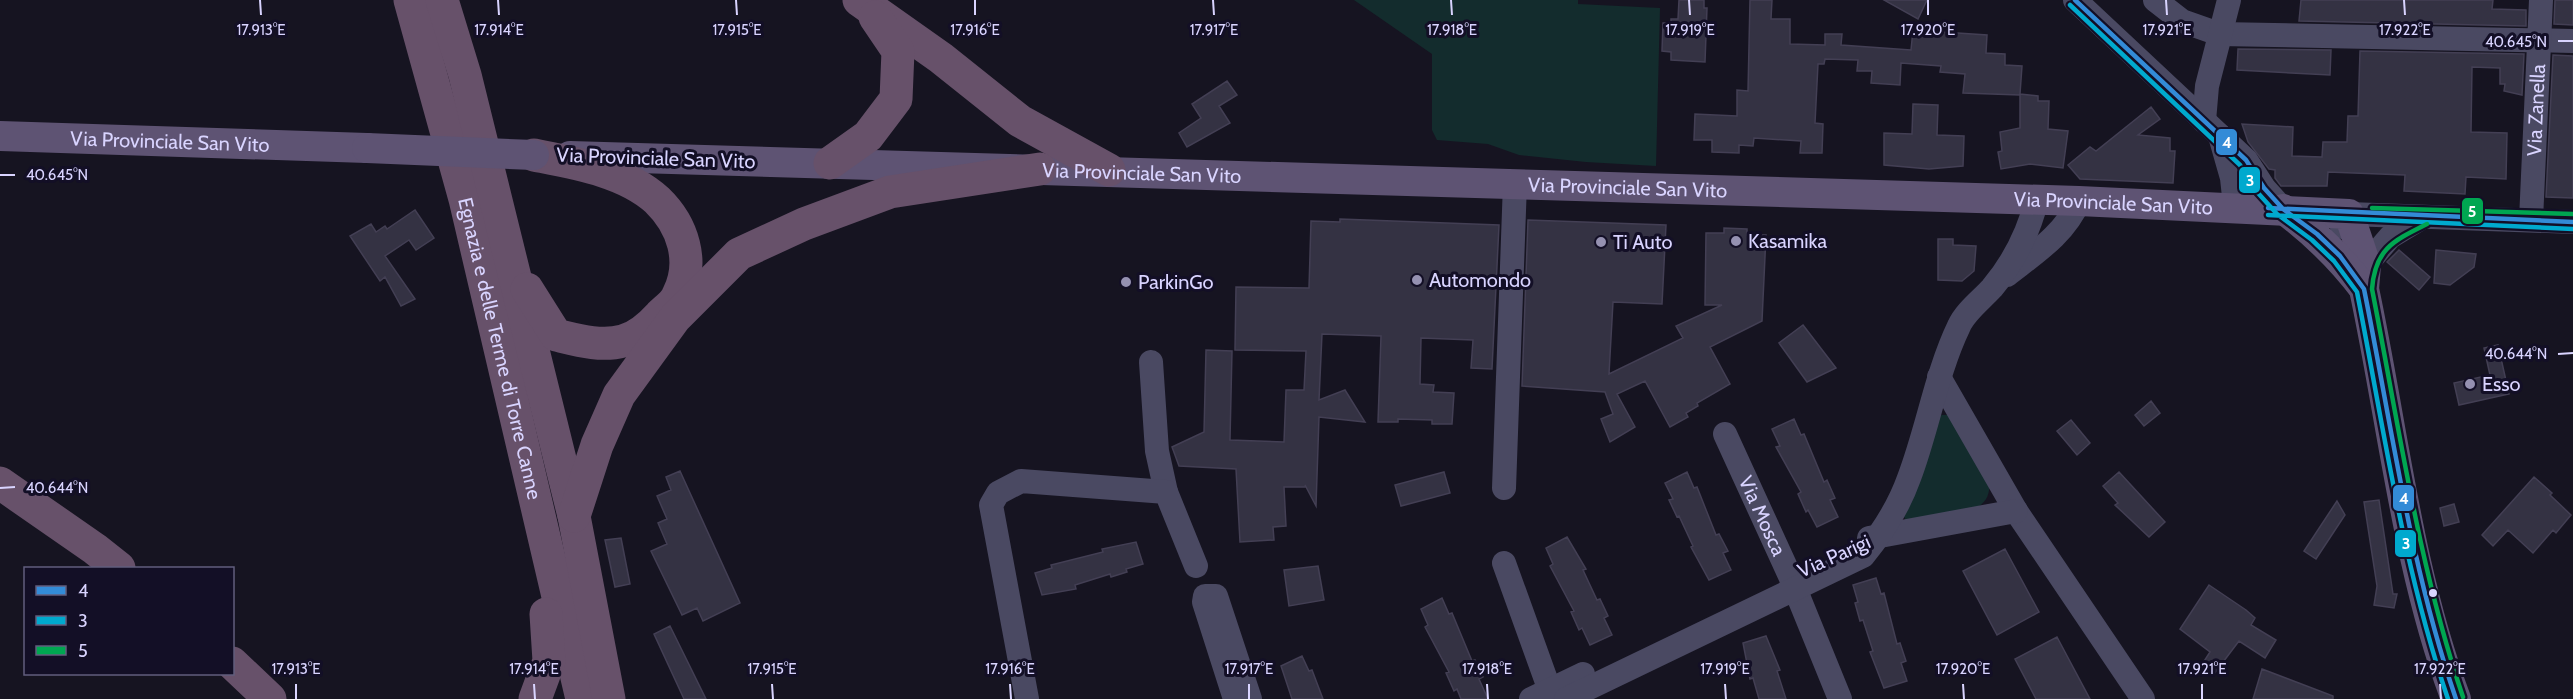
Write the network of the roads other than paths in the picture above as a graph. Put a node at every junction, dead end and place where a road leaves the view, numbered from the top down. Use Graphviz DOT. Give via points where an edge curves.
graph roads {
  1 [pos="410,0"];
  2 [pos="444,0"];
  3 [pos="2075,0"];
  4 [pos="2155,0"];
  5 [pos="2229,0"];
  6 [pos="2541,0"];
  7 [pos="864,4"];
  8 [pos="2219,34"];
  9 [pos="2539,40"];
  10 [pos="2573,41"];
  11 [pos="2212,128"];
  12 [pos="0,136"];
  13 [pos="534,155"];
  14 [pos="830,163"];
  15 [pos="1040,170"];
  16 [pos="1109,170"];
  17 [pos="1515,183"];
  18 [pos="2037,200"];
  19 [pos="2079,201"];
  20 [pos="497,205"];
  21 [pos="2235,206"];
  22 [pos="2283,209"];
  23 [pos="2349,214"];
  24 [pos="2423,217"];
  25 [pos="2531,220"];
  26 [pos="2573,222"];
  27 [pos="2357,270"];
  28 [pos="1994,286"];
  29 [pos="501,354"];
  30 [pos="1151,362"];
  31 [pos="1940,377"];
  32 [pos="1725,434"];
  33 [pos="0,483"];
  34 [pos="1504,488"];
  35 [pos="1166,492"];
  36 [pos="2016,510"];
  37 [pos="574,516"];
  38 [pos="1880,536"];
  39 [pos="1504,563"];
  40 [pos="1196,566"];
  41 [pos="118,567"];
  42 [pos="1792,582"];
  43 [pos="234,665"];
  44 [pos="1550,697"];
  45 [pos="270,699"];
  46 [pos="535,699"];
  47 [pos="582,699"];
  48 [pos="609,699"];
  49 [pos="1027,699"];
  50 [pos="1235,699"];
  51 [pos="1250,699"];
  52 [pos="1840,699"];
  53 [pos="2143,699"];
  54 [pos="2456,699"];
  1 -- 29 [label="highway, Egnazia e delle Terme di Torre Canne" via="465,199"];
  2 -- 20 [label="highway, Egnazia e delle Terme di Torre Canne"];
  3 -- 11 [label="street"];
  4 -- 8 [label="street" via="2182,21"];
  5 -- 8 [label="street"];
  6 -- 9 [label="street, Via Zanella"];
  7 -- 14 [label="highway" via="898,51 896,99 868,136"];
  7 -- 16 [label="highway" via="1020,121"];
  8 -- 9 [label="street"];
  8 -- 11 [label="street" via="2207,86"];
  9 -- 10 [label="street"];
  9 -- 25 [label="street, Via Zanella"];
  11 -- 21 [label="street" via="2232,178"];
  11 -- 22 [label="street" via="2246,160"];
  12 -- 13 [label="main road, Via Provinciale San Vito, bridge"];
  13 -- 14 [label="main road, Via Provinciale San Vito"];
  13 -- 20 [label="highway" via="586,165 644,190 659,202 683,236 687,250 685,277 678,297 653,323 623,341 586,343 556,335 527,290"];
  14 -- 15 [label="main road, Via Provinciale San Vito"];
  15 -- 16 [label="main road, Via Provinciale San Vito"];
  15 -- 37 [label="highway" via="890,192 804,224 739,254 675,318 619,395 597,445"];
  16 -- 17 [label="main road, Via Provinciale San Vito"];
  17 -- 18 [label="main road, Via Provinciale San Vito"];
  17 -- 34 [label="street"];
  18 -- 19 [label="main road, Via Provinciale San Vito"];
  18 -- 28 [label="street" via="2030,225"];
  19 -- 21 [label="main road, Via Provinciale San Vito"];
  19 -- 28 [label="street" via="2056,237"];
  20 -- 37 [label="highway, Egnazia e delle Terme di Torre Canne"];
  21 -- 22 [label="main road, Via Provinciale San Vito"];
  22 -- 23 [label="main road, Via Provinciale San Vito"];
  22 -- 27 [label="main road"];
  23 -- 24 [label="street"];
  23 -- 27 [label="main road"];
  24 -- 25 [label="street"];
  24 -- 27 [label="street" via="2390,237"];
  25 -- 26 [label="street"];
  27 -- 54 [label="main road" via="2436,642"];
  28 -- 31 [label="street" via="1960,324"];
  29 -- 46 [label="highway" via="498,375 543,572 549,661"];
  29 -- 47 [label="highway, Egnazia e delle Terme di Torre Canne"];
  30 -- 35 [label="street" via="1157,451"];
  31 -- 36 [label="street"];
  31 -- 38 [label="street" via="1909,479"];
  32 -- 42 [label="street, Via Mosca"];
  33 -- 41 [label="highway"];
  35 -- 40 [label="street"];
  35 -- 49 [label="street" via="1021,481 998,492 990,505"];
  36 -- 38 [label="street, Via Parigi"];
  36 -- 53 [label="street"];
  37 -- 48 [label="highway, Egnazia e delle Terme di Torre Canne"];
  38 -- 42 [label="street, Via Parigi" via="1856,542"];
  39 -- 44 [label="street"];
  42 -- 44 [label="street, Via Parigi"];
  42 -- 52 [label="street, Via Mosca"];
  43 -- 45 [label="highway"];
  50 -- 51 [label="street" via="1204,602 1210,594 1216,596"];
}
